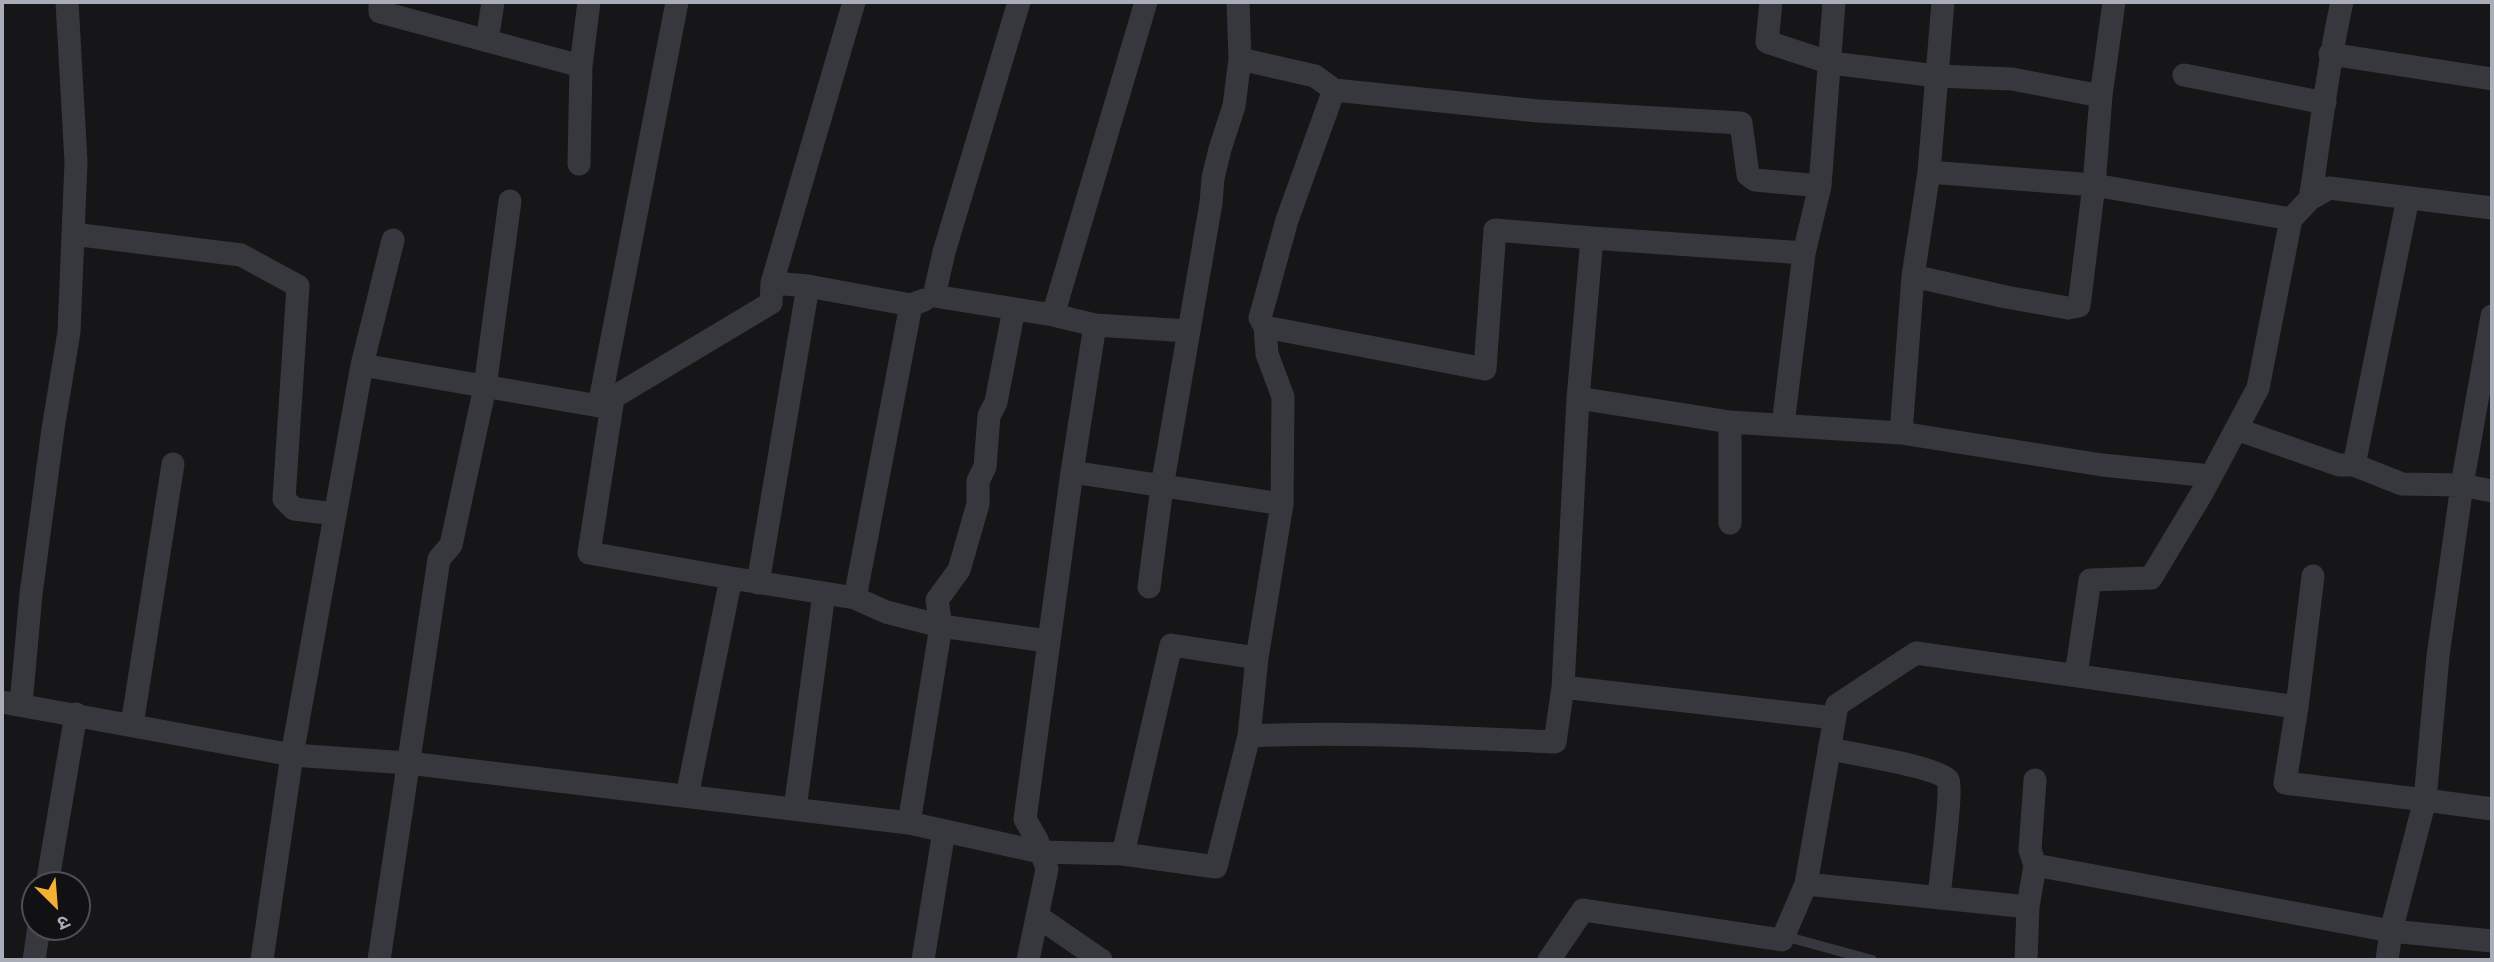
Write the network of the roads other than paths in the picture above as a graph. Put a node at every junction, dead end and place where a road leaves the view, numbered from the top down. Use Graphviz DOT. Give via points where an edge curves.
graph roads {
  1 [pos="67,2"];
  2 [pos="380,2"];
  3 [pos="493,2"];
  4 [pos="589,2"];
  5 [pos="677,2"];
  6 [pos="854,2"];
  7 [pos="1019,2"];
  8 [pos="1146,2"];
  9 [pos="1238,2"];
  10 [pos="1771,2"];
  11 [pos="1834,2"];
  12 [pos="1943,2"];
  13 [pos="2114,2"];
  14 [pos="2342,2"];
  15 [pos="487,41"];
  16 [pos="2330,54"];
  17 [pos="1240,59"];
  18 [pos="1831,63"];
  19 [pos="581,66"];
  20 [pos="2183,75"];
  21 [pos="1937,76"];
  22 [pos="2492,79"];
  23 [pos="1334,90"];
  24 [pos="2101,96"];
  25 [pos="2325,103"];
  26 [pos="579,164"];
  27 [pos="1929,172"];
  28 [pos="2094,185"];
  29 [pos="1820,186"];
  30 [pos="2408,198"];
  31 [pos="2311,199"];
  32 [pos="510,201"];
  33 [pos="2492,208"];
  34 [pos="2291,219"];
  35 [pos="73,234"];
  36 [pos="1592,238"];
  37 [pos="393,240"];
  38 [pos="1804,253"];
  39 [pos="1913,275"];
  40 [pos="772,283"];
  41 [pos="808,286"];
  42 [pos="934,296"];
  43 [pos="911,305"];
  44 [pos="1014,309"];
  45 [pos="1053,315"];
  46 [pos="2492,316"];
  47 [pos="1094,325"];
  48 [pos="1265,327"];
  49 [pos="1188,331"];
  50 [pos="362,365"];
  51 [pos="485,387"];
  52 [pos="1578,398"];
  53 [pos="606,402"];
  54 [pos="1730,422"];
  55 [pos="1783,425"];
  56 [pos="2236,429"];
  57 [pos="1902,432"];
  58 [pos="173,464"];
  59 [pos="2354,465"];
  60 [pos="1072,472"];
  61 [pos="2211,476"];
  62 [pos="2462,485"];
  63 [pos="1162,487"];
  64 [pos="2492,491"];
  65 [pos="1282,504"];
  66 [pos="335,514"];
  67 [pos="1730,523"];
  68 [pos="2313,576"];
  69 [pos="731,578"];
  70 [pos="758,583"];
  71 [pos="1149,587"];
  72 [pos="824,593"];
  73 [pos="855,598"];
  74 [pos="941,626"];
  75 [pos="1047,641"];
  76 [pos="1257,658"];
  77 [pos="2076,675"];
  78 [pos="1563,687"];
  79 [pos="11,703"];
  80 [pos="2297,707"];
  81 [pos="76,714"];
  82 [pos="1835,718"];
  83 [pos="132,725"];
  84 [pos="1249,736"];
  85 [pos="1829,749"];
  86 [pos="292,755"];
  87 [pos="408,763"];
  88 [pos="2035,780"];
  89 [pos="687,796"];
  90 [pos="2425,800"];
  91 [pos="795,809"];
  92 [pos="2492,809"];
  93 [pos="909,823"];
  94 [pos="944,831"];
  95 [pos="1040,852"];
  96 [pos="1123,854"];
  97 [pos="2035,865"];
  98 [pos="49,871"];
  99 [pos="1806,884"];
  100 [pos="1939,898"];
  101 [pos="2028,907"];
  102 [pos="1037,916"];
  103 [pos="2391,931"];
  104 [pos="1784,936"];
  105 [pos="37,941"];
  106 [pos="2492,941"];
  107 [pos="34,960"];
  108 [pos="262,960"];
  109 [pos="379,960"];
  110 [pos="923,960"];
  111 [pos="1028,960"];
  112 [pos="1101,960"];
  113 [pos="1549,960"];
  114 [pos="1872,960"];
  115 [pos="2026,960"];
  116 [pos="2387,960"];
  1 -- 35 [label="street" via="76,162"];
  2 -- 15 [label="street" via="380,12"];
  3 -- 15 [label="street"];
  4 -- 19 [label="street"];
  5 -- 53 [label="street"];
  6 -- 40 [label="street"];
  7 -- 42 [label="street"];
  8 -- 45 [label="street"];
  9 -- 17 [label="street"];
  10 -- 18 [label="street" via="1767,42"];
  11 -- 18 [label="street"];
  12 -- 21 [label="street"];
  13 -- 24 [label="street"];
  14 -- 16 [label="street"];
  15 -- 19 [label="street"];
  16 -- 22 [label="street"];
  16 -- 25 [label="street"];
  17 -- 23 [label="street" via="1315,76"];
  17 -- 49 [label="street" via="1234,106 1213,178"];
  18 -- 21 [label="street"];
  18 -- 29 [label="street"];
  19 -- 26 [label="street"];
  20 -- 25 [label="street"];
  21 -- 24 [label="street" via="2012,79"];
  21 -- 27 [label="street"];
  23 -- 29 [label="street" via="1538,111 1741,123 1748,175 1755,180"];
  23 -- 48 [label="street" via="1287,220 1260,318"];
  24 -- 28 [label="street"];
  25 -- 31 [label="street"];
  27 -- 28 [label="street"];
  27 -- 39 [label="street"];
  28 -- 34 [label="street"];
  28 -- 39 [label="street" via="2079,306 2006,297"];
  29 -- 38 [label="street"];
  30 -- 31 [label="street" via="2329,188"];
  30 -- 33 [label="street"];
  30 -- 59 [label="street"];
  31 -- 34 [label="street"];
  32 -- 51 [label="street"];
  34 -- 56 [label="street" via="2258,388"];
  35 -- 66 [label="street" via="241,255 298,286 284,499 293,509"];
  35 -- 79 [label="street" via="68,331"];
  36 -- 38 [label="street"];
  36 -- 48 [label="street" via="1495,230 1485,369"];
  36 -- 52 [label="street"];
  37 -- 50 [label="street"];
  38 -- 55 [label="street"];
  39 -- 57 [label="street"];
  40 -- 41 [label="street"];
  40 -- 53 [label="street" via="771,303"];
  41 -- 43 [label="street"];
  41 -- 70 [label="street"];
  42 -- 43 [label="street"];
  42 -- 44 [label="street"];
  43 -- 73 [label="street"];
  44 -- 45 [label="street"];
  44 -- 74 [label="street" via="996,402 989,416 978,505 959,570 937,600"];
  45 -- 47 [label="street"];
  46 -- 62 [label="street"];
  47 -- 49 [label="street"];
  47 -- 60 [label="street"];
  48 -- 65 [label="street" via="1267,354 1283,397"];
  49 -- 63 [label="street"];
  50 -- 51 [label="street"];
  50 -- 66 [label="street"];
  51 -- 53 [label="street"];
  51 -- 87 [label="street" via="451,545 439,559"];
  52 -- 54 [label="street"];
  52 -- 78 [label="street"];
  53 -- 69 [label="street" via="589,553"];
  54 -- 55 [label="street"];
  54 -- 67 [label="street"];
  55 -- 57 [label="street"];
  56 -- 59 [label="street" via="2339,465"];
  56 -- 61 [label="street"];
  57 -- 61 [label="street" via="2102,465"];
  58 -- 83 [label="street"];
  59 -- 62 [label="street" via="2402,484"];
  60 -- 63 [label="street"];
  60 -- 75 [label="street"];
  61 -- 77 [label="street" via="2151,578 2090,580"];
  62 -- 64 [label="street"];
  62 -- 90 [label="street" via="2438,656"];
  63 -- 65 [label="street"];
  63 -- 71 [label="street"];
  65 -- 76 [label="street"];
  66 -- 86 [label="street"];
  68 -- 80 [label="street"];
  69 -- 70 [label="street"];
  69 -- 89 [label="street"];
  70 -- 72 [label="street"];
  72 -- 73 [label="street"];
  72 -- 91 [label="street"];
  73 -- 74 [label="street" via="886,612"];
  74 -- 75 [label="street"];
  74 -- 93 [label="street"];
  75 -- 95 [label="street" via="1026,819"];
  76 -- 84 [label="street"];
  76 -- 96 [label="street" via="1171,645"];
  77 -- 80 [label="street"];
  77 -- 82 [label="street" via="1916,653 1837,705"];
  78 -- 82 [label="street"];
  78 -- 84 [label="street" via="1555,742"];
  79 -- 81 [label="street"];
  80 -- 90 [label="street" via="2285,783"];
  81 -- 83 [label="street"];
  81 -- 98 [label="street"];
  82 -- 85 [label="street"];
  83 -- 86 [label="street"];
  84 -- 96 [label="street" via="1216,867"];
  85 -- 99 [label="street"];
  85 -- 100 [label="street" via="1931,771 1947,779 1949,804"];
  86 -- 87 [label="street"];
  86 -- 108 [label="street"];
  87 -- 89 [label="street"];
  87 -- 109 [label="street"];
  88 -- 97 [label="street" via="2030,850"];
  89 -- 91 [label="street"];
  90 -- 92 [label="street"];
  90 -- 103 [label="street"];
  91 -- 93 [label="street"];
  93 -- 94 [label="street"];
  94 -- 95 [label="street"];
  94 -- 110 [label="street"];
  95 -- 96 [label="street"];
  95 -- 102 [label="street" via="1047,869"];
  97 -- 101 [label="street"];
  97 -- 103 [label="street"];
  99 -- 100 [label="street"];
  99 -- 104 [label="street"];
  100 -- 101 [label="street"];
  101 -- 115 [label="street"];
  102 -- 111 [label="street"];
  102 -- 112 [label="street"];
  103 -- 106 [label="street"];
  103 -- 116 [label="street"];
  104 -- 113 [label="street" via="1782,940 1583,910"];
  104 -- 114 [label="lane"];
  105 -- 107 [label="street"];
}
